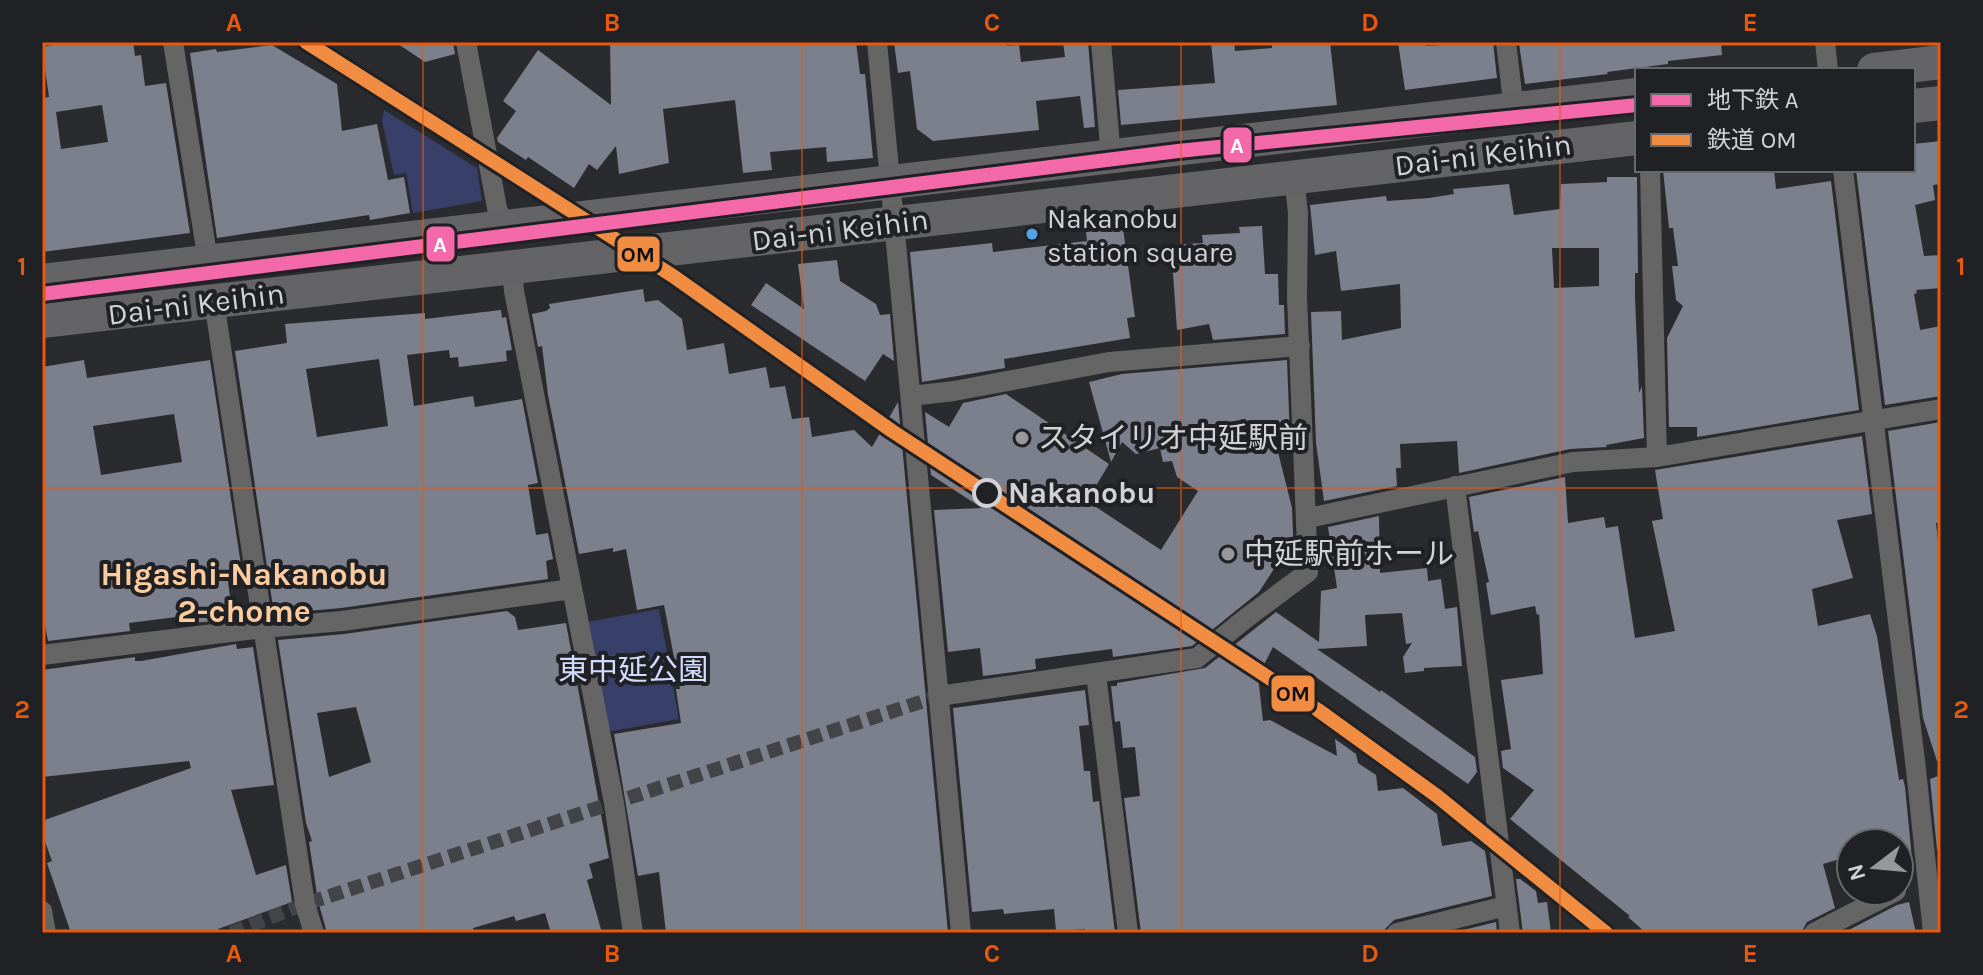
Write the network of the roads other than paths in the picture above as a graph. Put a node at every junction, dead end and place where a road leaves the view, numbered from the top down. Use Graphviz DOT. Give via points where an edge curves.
graph roads {
  1 [pos="173,42"];
  2 [pos="466,42"];
  3 [pos="877,42"];
  4 [pos="1101,42"];
  5 [pos="1506,42"];
  6 [pos="1825,42"];
  7 [pos="1941,62"];
  8 [pos="1828,68"];
  9 [pos="1891,68"];
  10 [pos="1635,95"];
  11 [pos="1941,103"];
  12 [pos="1915,106"];
  13 [pos="1514,110"];
  14 [pos="1635,138"];
  15 [pos="1111,157"];
  16 [pos="1650,172"];
  17 [pos="1843,172"];
  18 [pos="1294,177"];
  19 [pos="890,181"];
  20 [pos="893,224"];
  21 [pos="504,226"];
  22 [pos="208,261"];
  23 [pos="512,268"];
  24 [pos="42,281"];
  25 [pos="214,301"];
  26 [pos="42,321"];
  27 [pos="1300,346"];
  28 [pos="911,396"];
  29 [pos="1941,409"];
  30 [pos="1874,421"];
  31 [pos="1657,457"];
  32 [pos="1455,486"];
  33 [pos="1308,518"];
  34 [pos="572,589"];
  35 [pos="263,628"];
  36 [pos="42,655"];
  37 [pos="1096,674"];
  38 [pos="939,696"];
  39 [pos="1933,872"];
  40 [pos="1915,881"];
  41 [pos="1864,907"];
  42 [pos="1507,908"];
  43 [pos="42,911"];
  44 [pos="46,933"];
  45 [pos="314,933"];
  46 [pos="633,933"];
  47 [pos="961,933"];
  48 [pos="1128,933"];
  49 [pos="1397,933"];
  50 [pos="1510,933"];
  51 [pos="1814,933"];
  52 [pos="1933,933"];
  1 -- 22 [label="street"];
  2 -- 21 [label="street"];
  3 -- 19 [label="street"];
  4 -- 15 [label="street"];
  5 -- 13 [label="street"];
  6 -- 8 [label="street"];
  7 -- 9 [label="highway"];
  10 -- 13 [label="highway, Dai-ni Keihin"];
  11 -- 12 [label="highway"];
  13 -- 15 [label="highway, Dai-ni Keihin"];
  14 -- 18 [label="highway, Dai-ni Keihin"];
  15 -- 19 [label="highway, Dai-ni Keihin"];
  16 -- 31 [label="street"];
  17 -- 30 [label="street"];
  18 -- 20 [label="highway, Dai-ni Keihin"];
  18 -- 27 [label="street"];
  19 -- 20 [label="street"];
  19 -- 21 [label="highway, Dai-ni Keihin"];
  20 -- 23 [label="highway, Dai-ni Keihin"];
  20 -- 28 [label="street"];
  21 -- 22 [label="highway, Dai-ni Keihin"];
  22 -- 24 [label="highway, Dai-ni Keihin"];
  23 -- 25 [label="highway, Dai-ni Keihin"];
  23 -- 34 [label="street"];
  25 -- 26 [label="highway, Dai-ni Keihin"];
  25 -- 35 [label="street"];
  27 -- 28 [label="street" via="1109,362"];
  27 -- 33 [label="street"];
  28 -- 38 [label="street"];
  29 -- 30 [label="street"];
  30 -- 31 [label="street"];
  30 -- 39 [label="street"];
  31 -- 32 [label="street" via="1573,462"];
  32 -- 33 [label="street"];
  32 -- 42 [label="street"];
  33 -- 37 [label="street" via="1308,572 1197,658"];
  34 -- 35 [label="street"];
  34 -- 46 [label="street"];
  35 -- 36 [label="street"];
  35 -- 45 [label="street" via="305,904"];
  37 -- 38 [label="street"];
  37 -- 48 [label="street"];
  38 -- 47 [label="street"];
  39 -- 40 [label="street"];
  39 -- 52 [label="street"];
  41 -- 51 [label="street"];
  42 -- 49 [label="street"];
  42 -- 50 [label="street"];
  43 -- 44 [label="street"];
}
